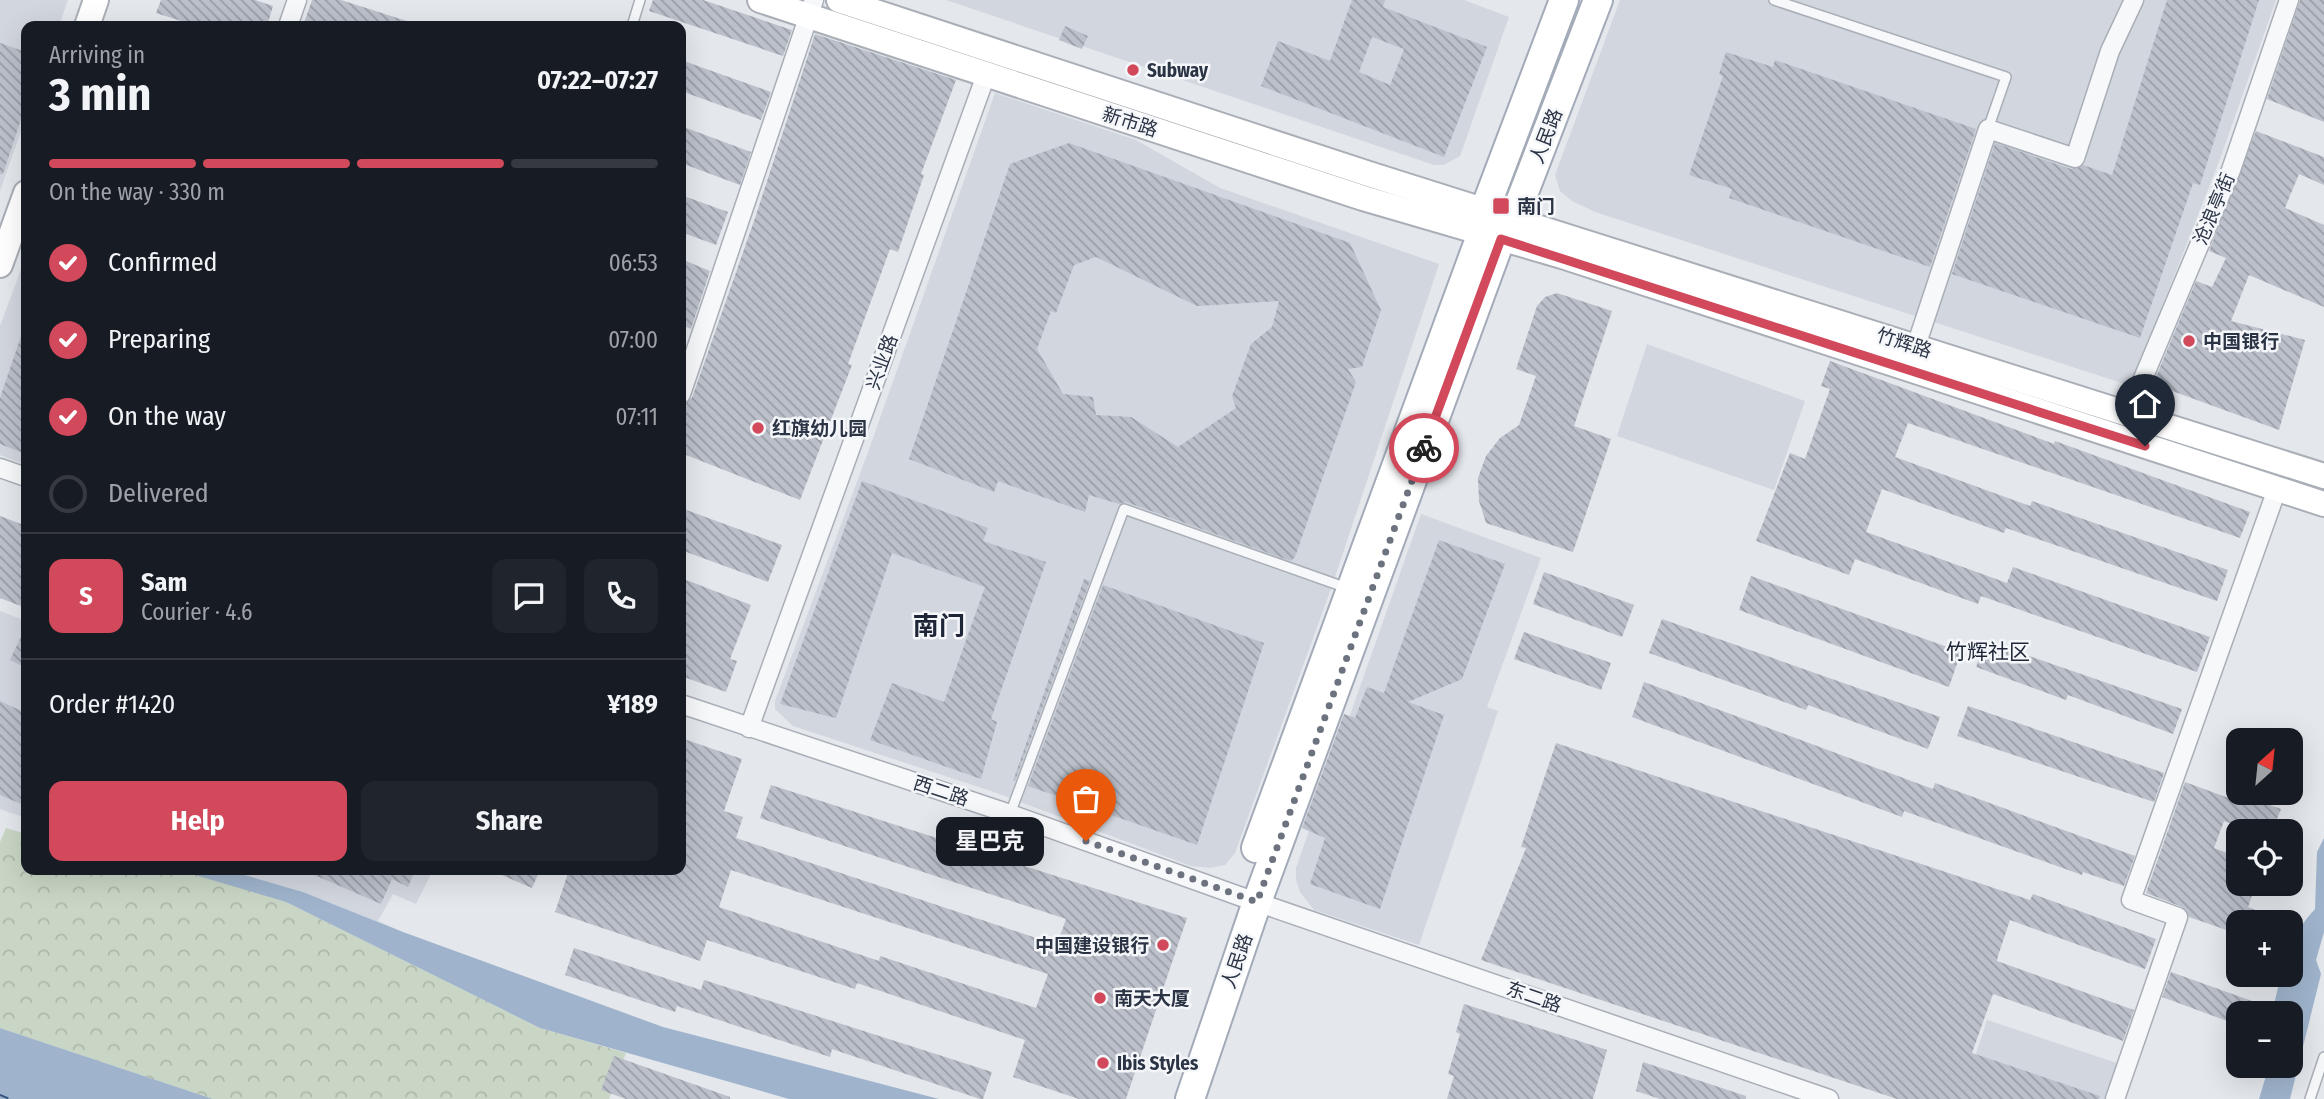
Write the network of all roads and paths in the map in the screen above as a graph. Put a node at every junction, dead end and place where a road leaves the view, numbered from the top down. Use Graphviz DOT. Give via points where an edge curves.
graph roads {
  1 [pos="96,0"];
  2 [pos="297,0"];
  3 [pos="640,0"];
  4 [pos="760,0"];
  5 [pos="839,0"];
  6 [pos="1564,0"];
  7 [pos="1598,0"];
  8 [pos="1774,0"];
  9 [pos="2134,0"];
  10 [pos="2289,0"];
  11 [pos="811,8"];
  12 [pos="89,21"];
  13 [pos="290,21"];
  14 [pos="634,21"];
  15 [pos="986,75"];
  16 [pos="1988,129"];
  17 [pos="21,207"];
  18 [pos="1496,224"];
  19 [pos="0,265"];
  20 [pos="1916,346"];
  21 [pos="686,379"];
  22 [pos="2128,414"];
  23 [pos="0,468"];
  24 [pos="21,475"];
  25 [pos="2324,477"];
  26 [pos="2277,489"];
  27 [pos="2324,504"];
  28 [pos="1349,589"];
  29 [pos="686,706"];
  30 [pos="749,728"];
  31 [pos="1010,814"];
  32 [pos="1248,899"];
  33 [pos="2324,1057"];
  34 [pos="1170,1099"];
  35 [pos="1190,1099"];
  36 [pos="1829,1099"];
  37 [pos="2115,1099"];
  38 [pos="2310,1099"];
  1 -- 12 [label="main road"];
  2 -- 13 [label="street"];
  3 -- 14 [label="lane"];
  4 -- 11 [label="main road, 新市路"];
  5 -- 18 [label="main road, 新市路" via="1372,175"];
  6 -- 18 [label="main road, 人民路"];
  7 -- 18 [label="main road, 人民路"];
  8 -- 16 [label="lane" via="2006,77"];
  9 -- 16 [label="street" via="2110,51 2075,158"];
  10 -- 22 [label="street, 沧浪亭街" via="2231,170"];
  11 -- 15 [label="main road, 新市路"];
  11 -- 21 [label="street"];
  15 -- 18 [label="main road, 新市路"];
  15 -- 30 [label="street, 兴业路"];
  16 -- 20 [label="street"];
  17 -- 19 [label="main road"];
  18 -- 20 [label="main road, 竹辉路"];
  18 -- 26 [label="main road, 竹辉路"];
  18 -- 28 [label="main road, 人民路"];
  18 -- 32 [label="main road, 人民路"];
  20 -- 22 [label="main road, 竹辉路"];
  22 -- 25 [label="main road, 竹辉路"];
  23 -- 24 [label="street"];
  26 -- 27 [label="main road, 竹辉路"];
  26 -- 37 [label="street" via="2131,900 2178,917"];
  28 -- 31 [label="lane" via="1124,509"];
  28 -- 32 [label="main road, 人民路"];
  29 -- 30 [label="street, 西二路"];
  30 -- 31 [label="street, 西二路"];
  31 -- 32 [label="street, 西二路"];
  32 -- 34 [label="main road, 人民路"];
  32 -- 35 [label="main road, 人民路"];
  32 -- 36 [label="street, 东二路"];
  33 -- 38 [label="lane"];
}
